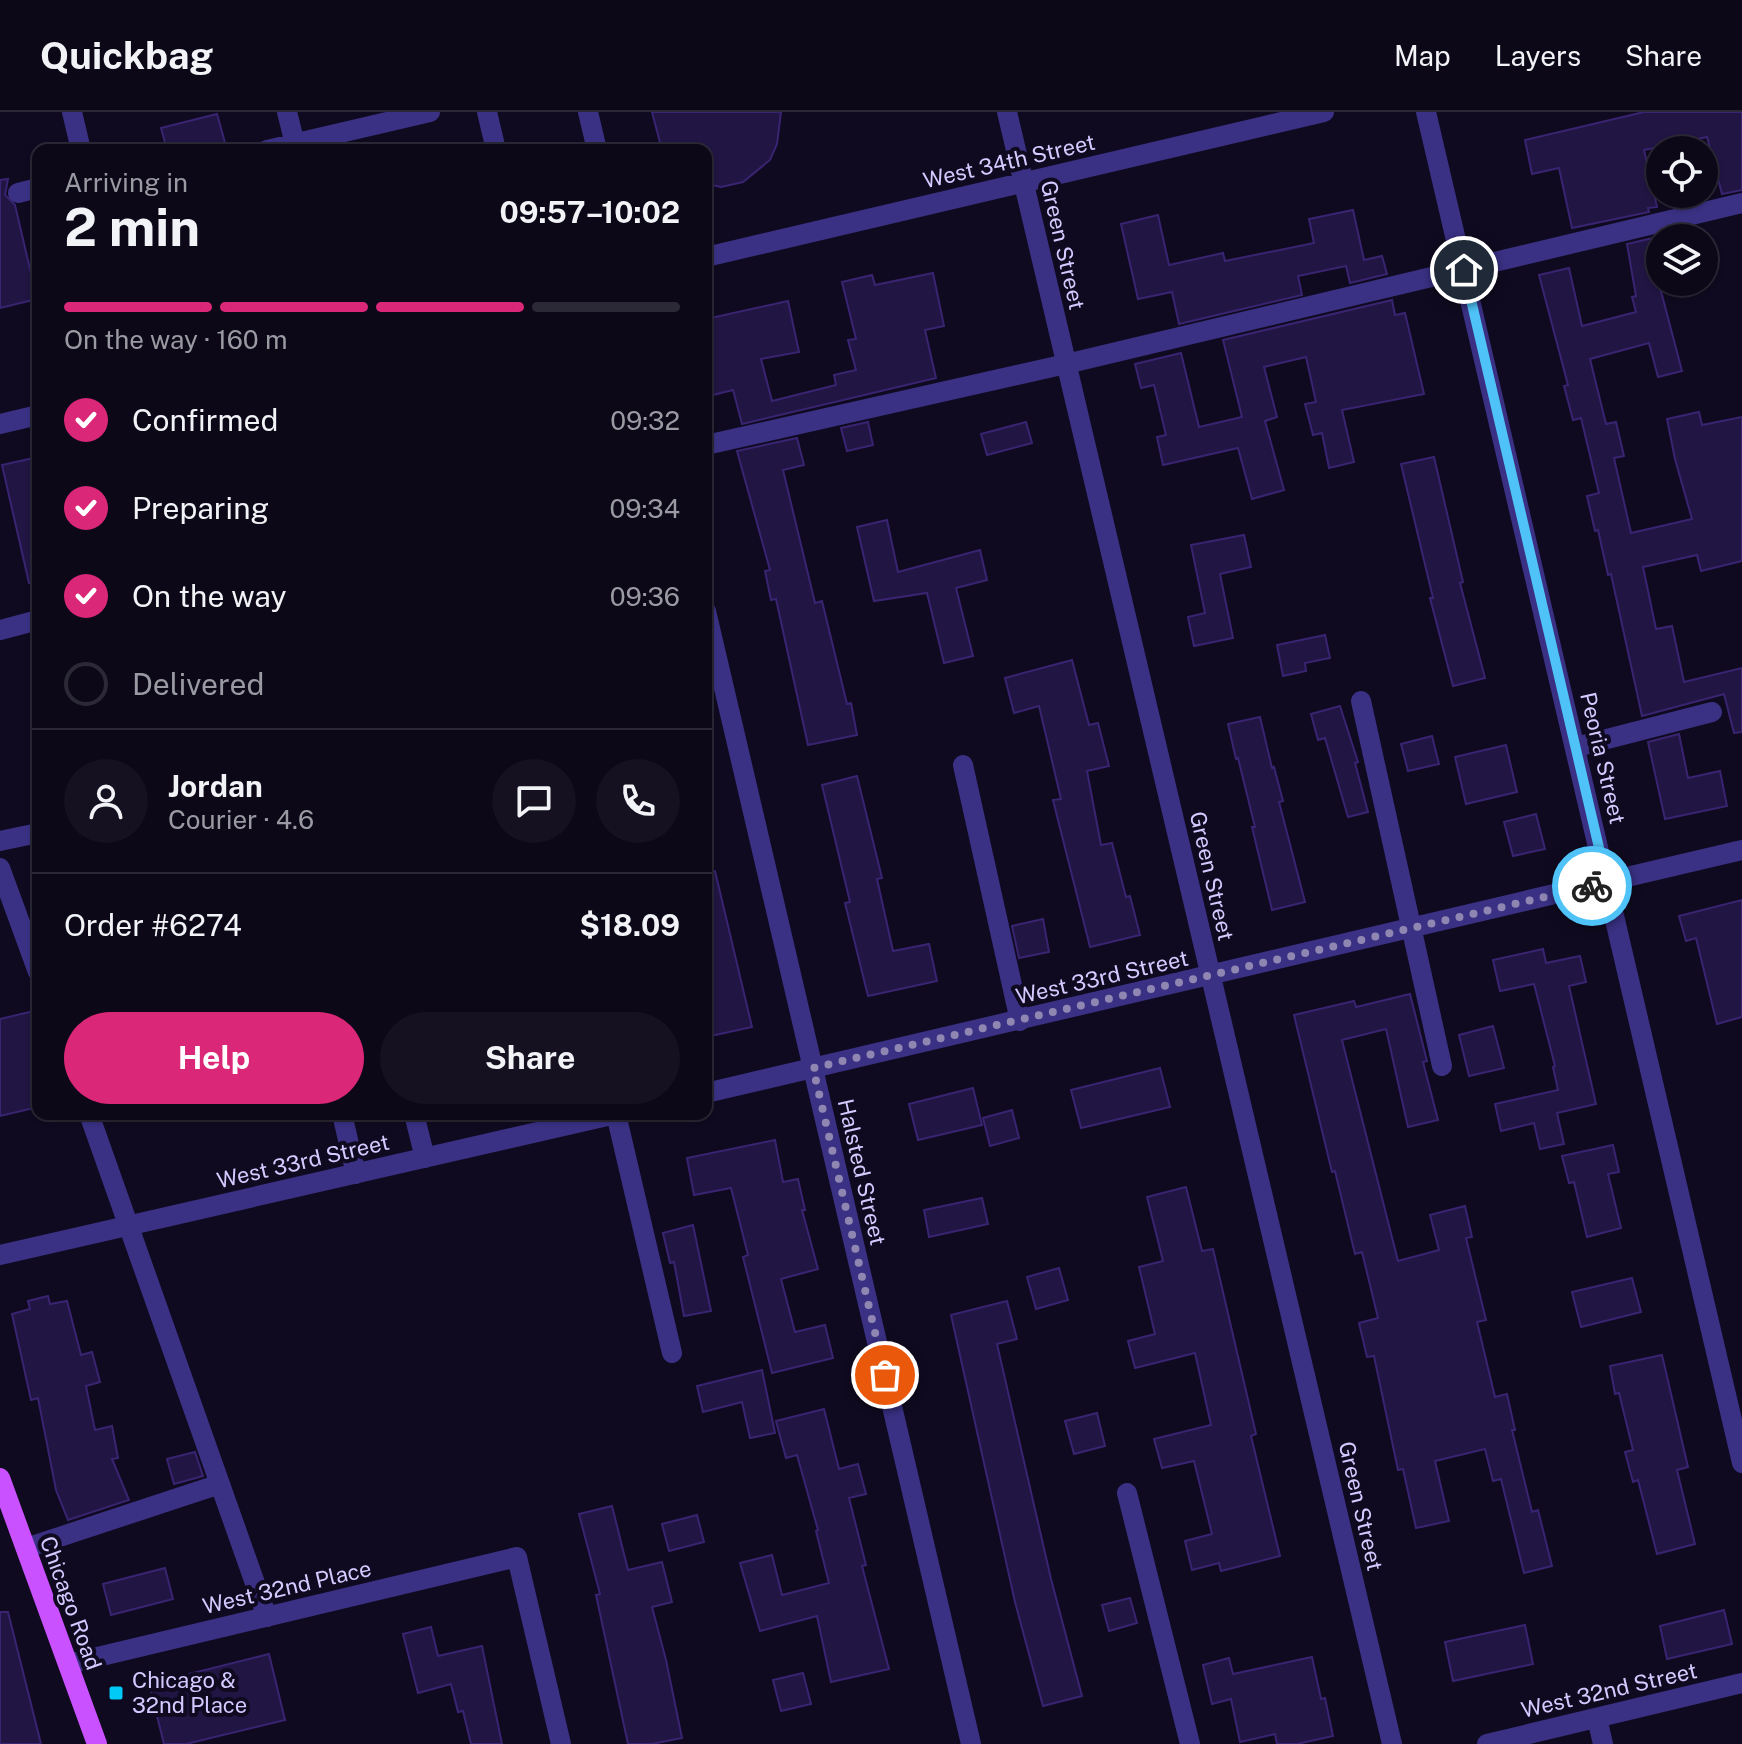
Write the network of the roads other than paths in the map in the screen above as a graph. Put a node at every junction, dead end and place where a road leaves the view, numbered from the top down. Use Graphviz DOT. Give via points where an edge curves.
graph roads {
  1 [pos="72,112"];
  2 [pos="287,112"];
  3 [pos="430,112"];
  4 [pos="487,112"];
  5 [pos="588,112"];
  6 [pos="1007,112"];
  7 [pos="1324,112"];
  8 [pos="1426,112"];
  9 [pos="80,144"];
  10 [pos="295,144"];
  11 [pos="495,144"];
  12 [pos="596,144"];
  13 [pos="1024,183"];
  14 [pos="1742,203"];
  15 [pos="712,256"];
  16 [pos="1464,270"];
  17 [pos="1066,364"];
  18 [pos="32,416"];
  19 [pos="0,424"];
  20 [pos="712,444"];
  21 [pos="32,622"];
  22 [pos="0,630"];
  23 [pos="712,637"];
  24 [pos="1361,701"];
  25 [pos="1712,712"];
  26 [pos="1576,747"];
  27 [pos="963,765"];
  28 [pos="32,834"];
  29 [pos="0,841"];
  30 [pos="1742,850"];
  31 [pos="0,868"];
  32 [pos="1607,882"];
  33 [pos="1411,929"];
  34 [pos="32,956"];
  35 [pos="1211,977"];
  36 [pos="1020,1021"];
  37 [pos="1442,1066"];
  38 [pos="813,1068"];
  39 [pos="712,1092"];
  40 [pos="91,1120"];
  41 [pos="343,1120"];
  42 [pos="416,1120"];
  43 [pos="590,1120"];
  44 [pos="617,1120"];
  45 [pos="425,1158"];
  46 [pos="356,1174"];
  47 [pos="129,1226"];
  48 [pos="0,1255"];
  49 [pos="672,1353"];
  50 [pos="1742,1463"];
  51 [pos="0,1478"];
  52 [pos="220,1484"];
  53 [pos="1127,1493"];
  54 [pos="26,1548"];
  55 [pos="267,1617"];
  56 [pos="68,1664"];
  57 [pos="1742,1683"];
  58 [pos="1597,1718"];
  59 [pos="97,1744"];
  60 [pos="561,1744"];
  61 [pos="971,1744"];
  62 [pos="1190,1744"];
  63 [pos="1392,1744"];
  64 [pos="1487,1744"];
  65 [pos="1603,1744"];
  1 -- 9 [label="street"];
  2 -- 10 [label="street"];
  3 -- 10 [label="street"];
  4 -- 11 [label="street"];
  5 -- 12 [label="street"];
  6 -- 13 [label="street, Green Street"];
  7 -- 13 [label="street, West 34th Street"];
  8 -- 16 [label="street, Peoria Street"];
  13 -- 15 [label="street, West 34th Street"];
  13 -- 17 [label="street, Green Street"];
  14 -- 16 [label="street"];
  16 -- 17 [label="street"];
  16 -- 26 [label="street, Peoria Street"];
  17 -- 20 [label="street"];
  17 -- 35 [label="street, Green Street"];
  18 -- 19 [label="street"];
  21 -- 22 [label="street"];
  23 -- 38 [label="street, Halsted Street"];
  24 -- 33 [label="street"];
  25 -- 26 [label="street"];
  26 -- 32 [label="street, Peoria Street"];
  27 -- 36 [label="street"];
  28 -- 29 [label="street"];
  30 -- 32 [label="street, West 33rd Street"];
  31 -- 34 [label="street"];
  32 -- 33 [label="street, West 33rd Street"];
  32 -- 50 [label="street, Peoria Street"];
  33 -- 35 [label="street, West 33rd Street"];
  33 -- 37 [label="street"];
  35 -- 36 [label="street, West 33rd Street"];
  35 -- 63 [label="street, Green Street"];
  36 -- 38 [label="street, West 33rd Street"];
  38 -- 39 [label="street, West 33rd Street"];
  38 -- 61 [label="street, Halsted Street"];
  40 -- 47 [label="street"];
  41 -- 46 [label="street"];
  42 -- 45 [label="street"];
  43 -- 45 [label="street, West 33rd Street"];
  44 -- 49 [label="street"];
  45 -- 46 [label="street, West 33rd Street"];
  46 -- 47 [label="street, West 33rd Street"];
  47 -- 48 [label="street, West 33rd Street"];
  47 -- 52 [label="street"];
  51 -- 54 [label="main road, Chicago Road"];
  52 -- 54 [label="street"];
  52 -- 55 [label="street"];
  53 -- 62 [label="street"];
  54 -- 56 [label="main road, Chicago Road"];
  55 -- 56 [label="street, West 32nd Place"];
  55 -- 60 [label="street, West 32nd Place" via="517,1557"];
  56 -- 59 [label="main road, Chicago Road"];
  57 -- 58 [label="street, West 32nd Street"];
  58 -- 64 [label="street, West 32nd Street"];
  58 -- 65 [label="street"];
}
